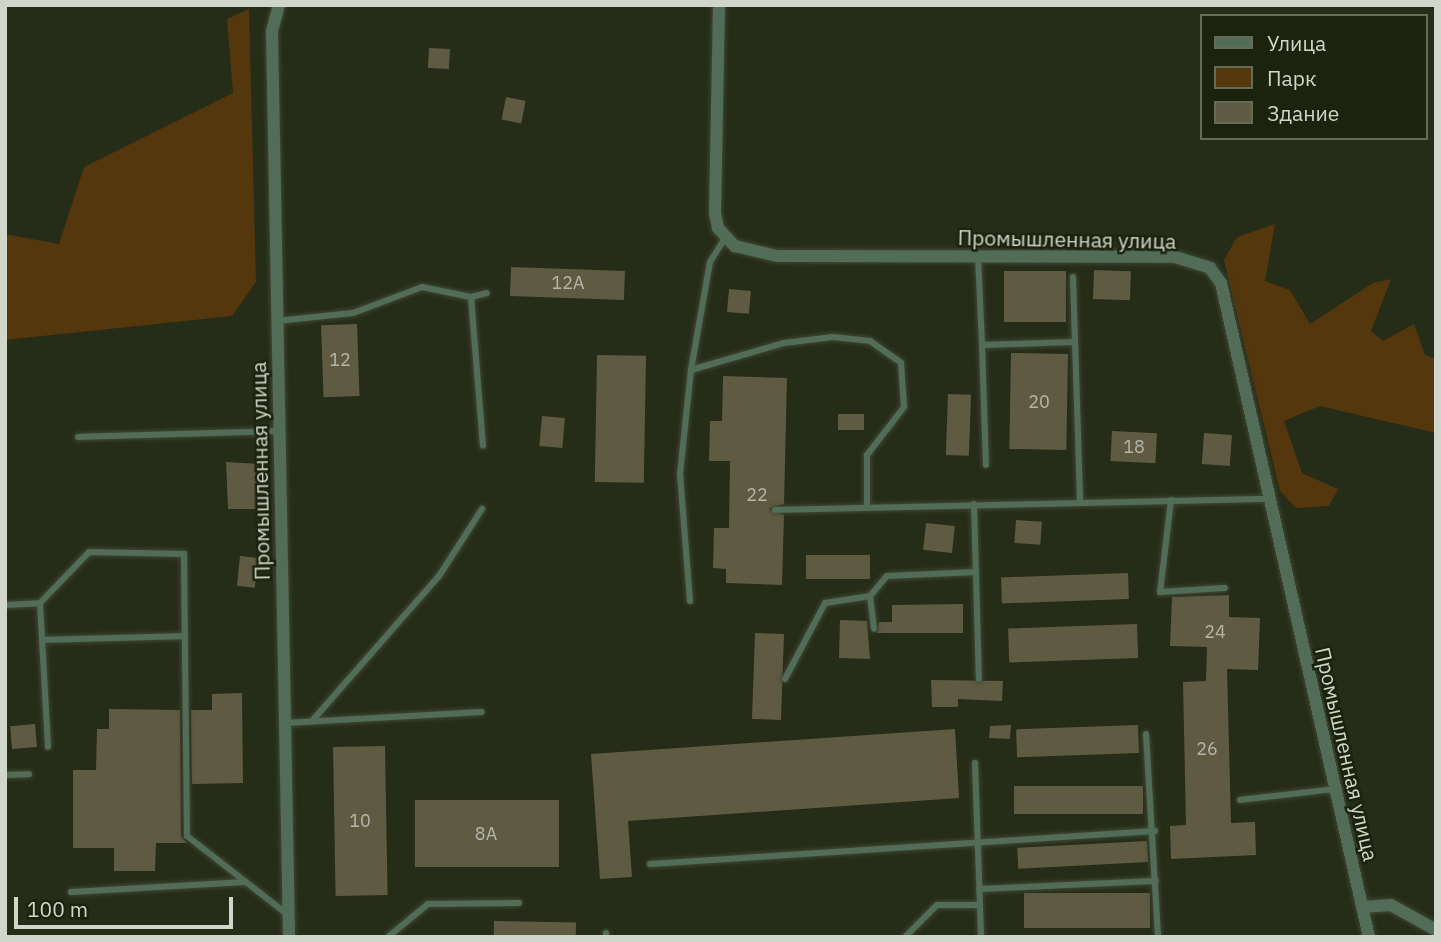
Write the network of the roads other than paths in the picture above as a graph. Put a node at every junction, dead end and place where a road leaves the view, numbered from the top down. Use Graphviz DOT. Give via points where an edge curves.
graph roads {
  1 [pos="279,5"];
  2 [pos="719,5"];
  3 [pos="725,238"];
  4 [pos="978,256"];
  5 [pos="1073,278"];
  6 [pos="487,293"];
  7 [pos="471,297"];
  8 [pos="277,320"];
  9 [pos="1075,342"];
  10 [pos="982,345"];
  11 [pos="691,370"];
  12 [pos="279,431"];
  13 [pos="78,437"];
  14 [pos="483,446"];
  15 [pos="986,465"];
  16 [pos="1269,499"];
  17 [pos="1171,500"];
  18 [pos="1080,501"];
  19 [pos="974,504"];
  20 [pos="867,507"];
  21 [pos="482,509"];
  22 [pos="775,510"];
  23 [pos="976,572"];
  24 [pos="1225,587"];
  25 [pos="870,596"];
  26 [pos="690,601"];
  27 [pos="40,603"];
  28 [pos="5,604"];
  29 [pos="874,629"];
  30 [pos="185,636"];
  31 [pos="42,639"];
  32 [pos="785,679"];
  33 [pos="979,679"];
  34 [pos="482,712"];
  35 [pos="312,721"];
  36 [pos="284,723"];
  37 [pos="1146,734"];
  38 [pos="48,747"];
  39 [pos="975,763"];
  40 [pos="29,774"];
  41 [pos="5,775"];
  42 [pos="1335,789"];
  43 [pos="1240,800"];
  44 [pos="1155,831"];
  45 [pos="981,839"];
  46 [pos="650,863"];
  47 [pos="1156,881"];
  48 [pos="246,882"];
  49 [pos="979,890"];
  50 [pos="71,892"];
  51 [pos="519,903"];
  52 [pos="980,905"];
  53 [pos="1362,906"];
  54 [pos="288,915"];
  55 [pos="1436,930"];
  56 [pos="289,937"];
  57 [pos="388,937"];
  58 [pos="905,937"];
  59 [pos="981,937"];
  60 [pos="1158,937"];
  61 [pos="1368,937"];
  1 -- 8 [label="street, Промышленная улица" via="272,32"];
  2 -- 3 [label="street" via="715,213"];
  3 -- 4 [label="street, Промышленная улица" via="747,252 777,256"];
  3 -- 11 [label="lane" via="710,262"];
  4 -- 10 [label="lane"];
  4 -- 16 [label="street, Промышленная улица" via="1175,257 1210,268 1228,303"];
  5 -- 9 [label="lane"];
  6 -- 7 [label="lane"];
  7 -- 8 [label="lane" via="422,287 352,313"];
  7 -- 14 [label="lane"];
  8 -- 12 [label="street, Промышленная улица"];
  9 -- 10 [label="lane"];
  9 -- 18 [label="lane"];
  10 -- 15 [label="lane"];
  11 -- 20 [label="lane" via="822,338 870,341 893,353 904,373 904,407 867,455"];
  11 -- 26 [label="lane" via="680,474"];
  12 -- 13 [label="lane"];
  12 -- 36 [label="street, Промышленная улица"];
  16 -- 17 [label="lane"];
  16 -- 42 [label="street, Промышленная улица"];
  17 -- 18 [label="lane"];
  17 -- 24 [label="lane" via="1160,592"];
  18 -- 19 [label="lane"];
  19 -- 20 [label="lane"];
  19 -- 23 [label="lane"];
  20 -- 22 [label="lane"];
  21 -- 35 [label="lane" via="439,576"];
  23 -- 25 [label="lane" via="887,576"];
  23 -- 33 [label="lane"];
  25 -- 29 [label="lane"];
  25 -- 32 [label="lane" via="825,603"];
  27 -- 28 [label="lane"];
  27 -- 30 [label="lane" via="89,552 184,554"];
  27 -- 31 [label="lane"];
  30 -- 31 [label="lane"];
  30 -- 48 [label="lane" via="187,836"];
  31 -- 38 [label="lane"];
  34 -- 35 [label="lane"];
  35 -- 36 [label="lane"];
  36 -- 54 [label="street, Промышленная улица"];
  37 -- 44 [label="lane"];
  39 -- 45 [label="lane"];
  40 -- 41 [label="lane"];
  42 -- 43 [label="lane"];
  42 -- 53 [label="street, Промышленная улица"];
  44 -- 45 [label="lane"];
  44 -- 47 [label="lane"];
  45 -- 46 [label="lane"];
  45 -- 49 [label="lane"];
  47 -- 49 [label="lane"];
  47 -- 60 [label="lane"];
  48 -- 50 [label="lane"];
  48 -- 54 [label="lane"];
  49 -- 52 [label="lane"];
  51 -- 57 [label="lane" via="428,904"];
  52 -- 58 [label="lane" via="937,905"];
  52 -- 59 [label="lane"];
  53 -- 55 [label="street" via="1391,905"];
  53 -- 61 [label="street, Промышленная улица"];
  54 -- 56 [label="street, Промышленная улица"];
}
